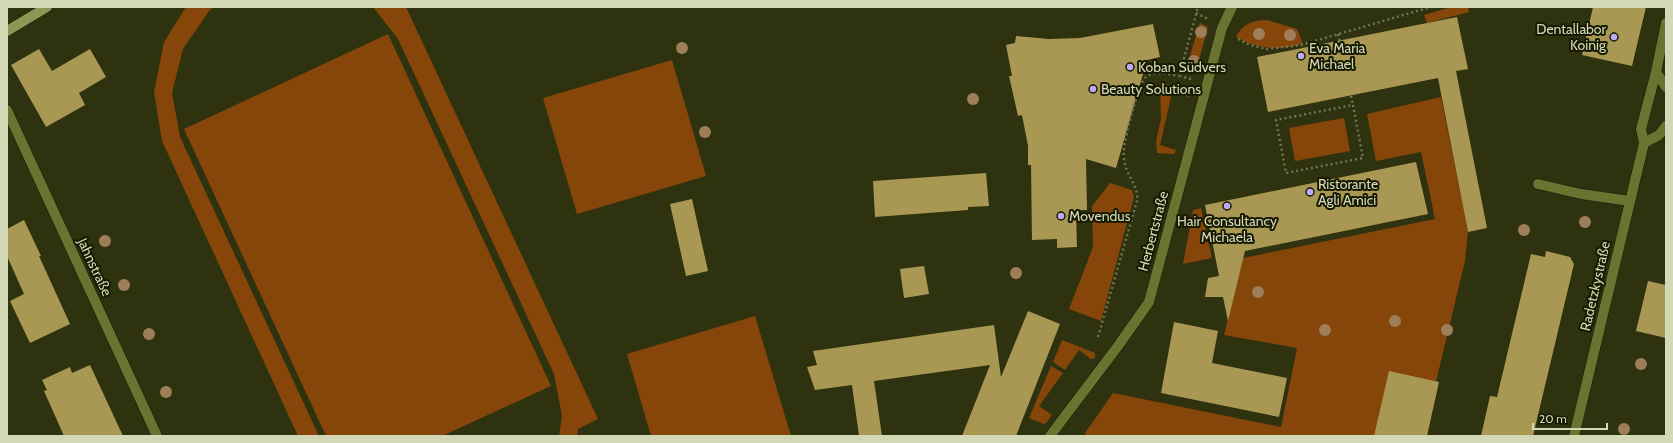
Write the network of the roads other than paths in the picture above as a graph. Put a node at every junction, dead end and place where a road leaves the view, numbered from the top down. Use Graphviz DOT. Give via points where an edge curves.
graph roads {
  1 [pos="47,7"];
  2 [pos="1232,7"];
  3 [pos="1666,23"];
  4 [pos="7,31"];
  5 [pos="1656,72"];
  6 [pos="1666,86"];
  7 [pos="7,110"];
  8 [pos="1666,126"];
  9 [pos="1644,143"];
  10 [pos="1538,184"];
  11 [pos="1630,200"];
  12 [pos="157,436"];
  13 [pos="1050,436"];
  14 [pos="1574,436"];
  1 -- 4 [label="main road"];
  2 -- 13 [label="street, Herbertstraße" via="1222,28 1149,302"];
  3 -- 5 [label="street, Radetzkystraße"];
  5 -- 6 [label="street"];
  5 -- 9 [label="street, Radetzkystraße" via="1641,129"];
  7 -- 12 [label="street, Jahnstraße"];
  8 -- 9 [label="street" via="1659,135"];
  9 -- 11 [label="street, Radetzkystraße"];
  10 -- 11 [label="street" via="1581,194"];
  11 -- 14 [label="street, Radetzkystraße"];
}
